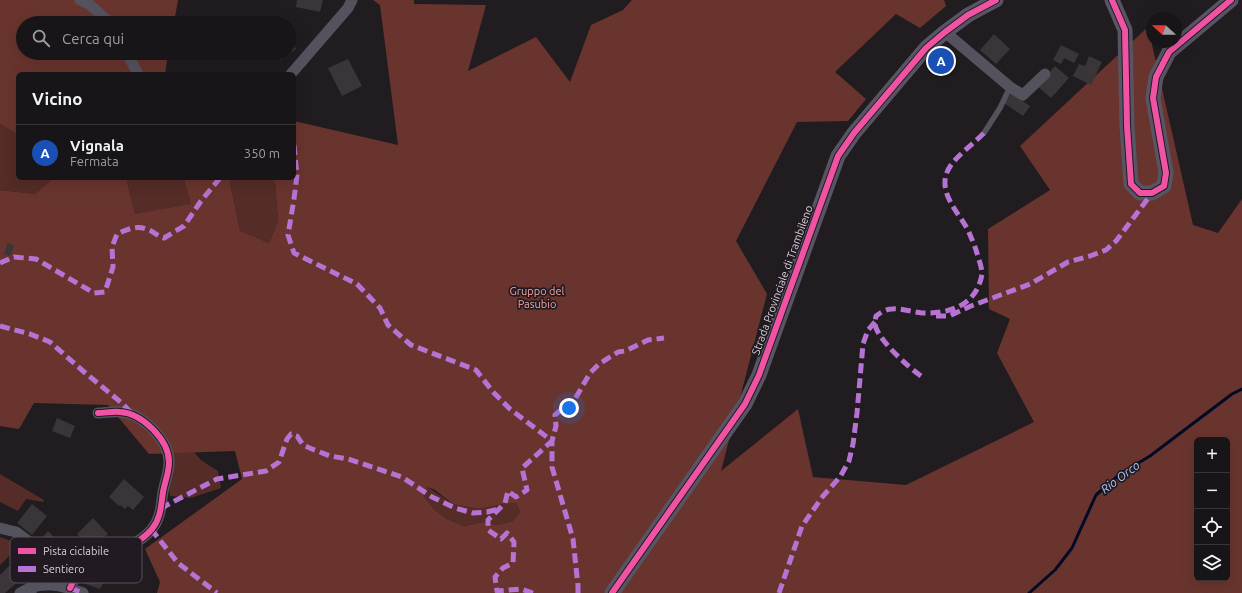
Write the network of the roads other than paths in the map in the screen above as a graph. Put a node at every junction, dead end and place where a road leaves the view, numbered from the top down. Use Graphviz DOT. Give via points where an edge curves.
graph roads {
  1 [pos="80,0"];
  2 [pos="352,0"];
  3 [pos="996,0"];
  4 [pos="1112,0"];
  5 [pos="1231,0"];
  6 [pos="102,16"];
  7 [pos="945,32"];
  8 [pos="131,60"];
  9 [pos="137,72"];
  10 [pos="293,72"];
  11 [pos="1045,74"];
  12 [pos="1010,87"];
  13 [pos="984,134"];
  14 [pos="98,413"];
  15 [pos="0,528"];
  16 [pos="23,537"];
  17 [pos="142,537"];
  18 [pos="72,583"];
  19 [pos="70,588"];
  20 [pos="32,590"];
  21 [pos="20,593"];
  22 [pos="83,593"];
  23 [pos="612,593"];
  1 -- 6 [label="street" via="89,4"];
  2 -- 10 [label="street"];
  3 -- 7 [label="street, Strada Provinciale di Trambileno" via="968,15"];
  4 -- 5 [label="street" via="1125,30 1131,184 1140,193 1152,193 1164,186 1166,172 1153,98 1156,77 1170,52"];
  7 -- 12 [label="street"];
  7 -- 23 [label="street, Strada Provinciale di Trambileno" via="926,48 854,133 838,156 759,375 745,404"];
  8 -- 9 [label="street"];
  11 -- 12 [label="street" via="1023,95"];
  12 -- 13 [label="lane"];
  14 -- 17 [label="street" via="121,412 147,423 163,443 169,460 169,474 163,490 158,520"];
  15 -- 16 [label="street" via="16,532"];
  18 -- 19 [label="street"];
  19 -- 20 [label="street" via="45,584"];
  19 -- 22 [label="street"];
  20 -- 21 [label="street" via="25,589"];
}
